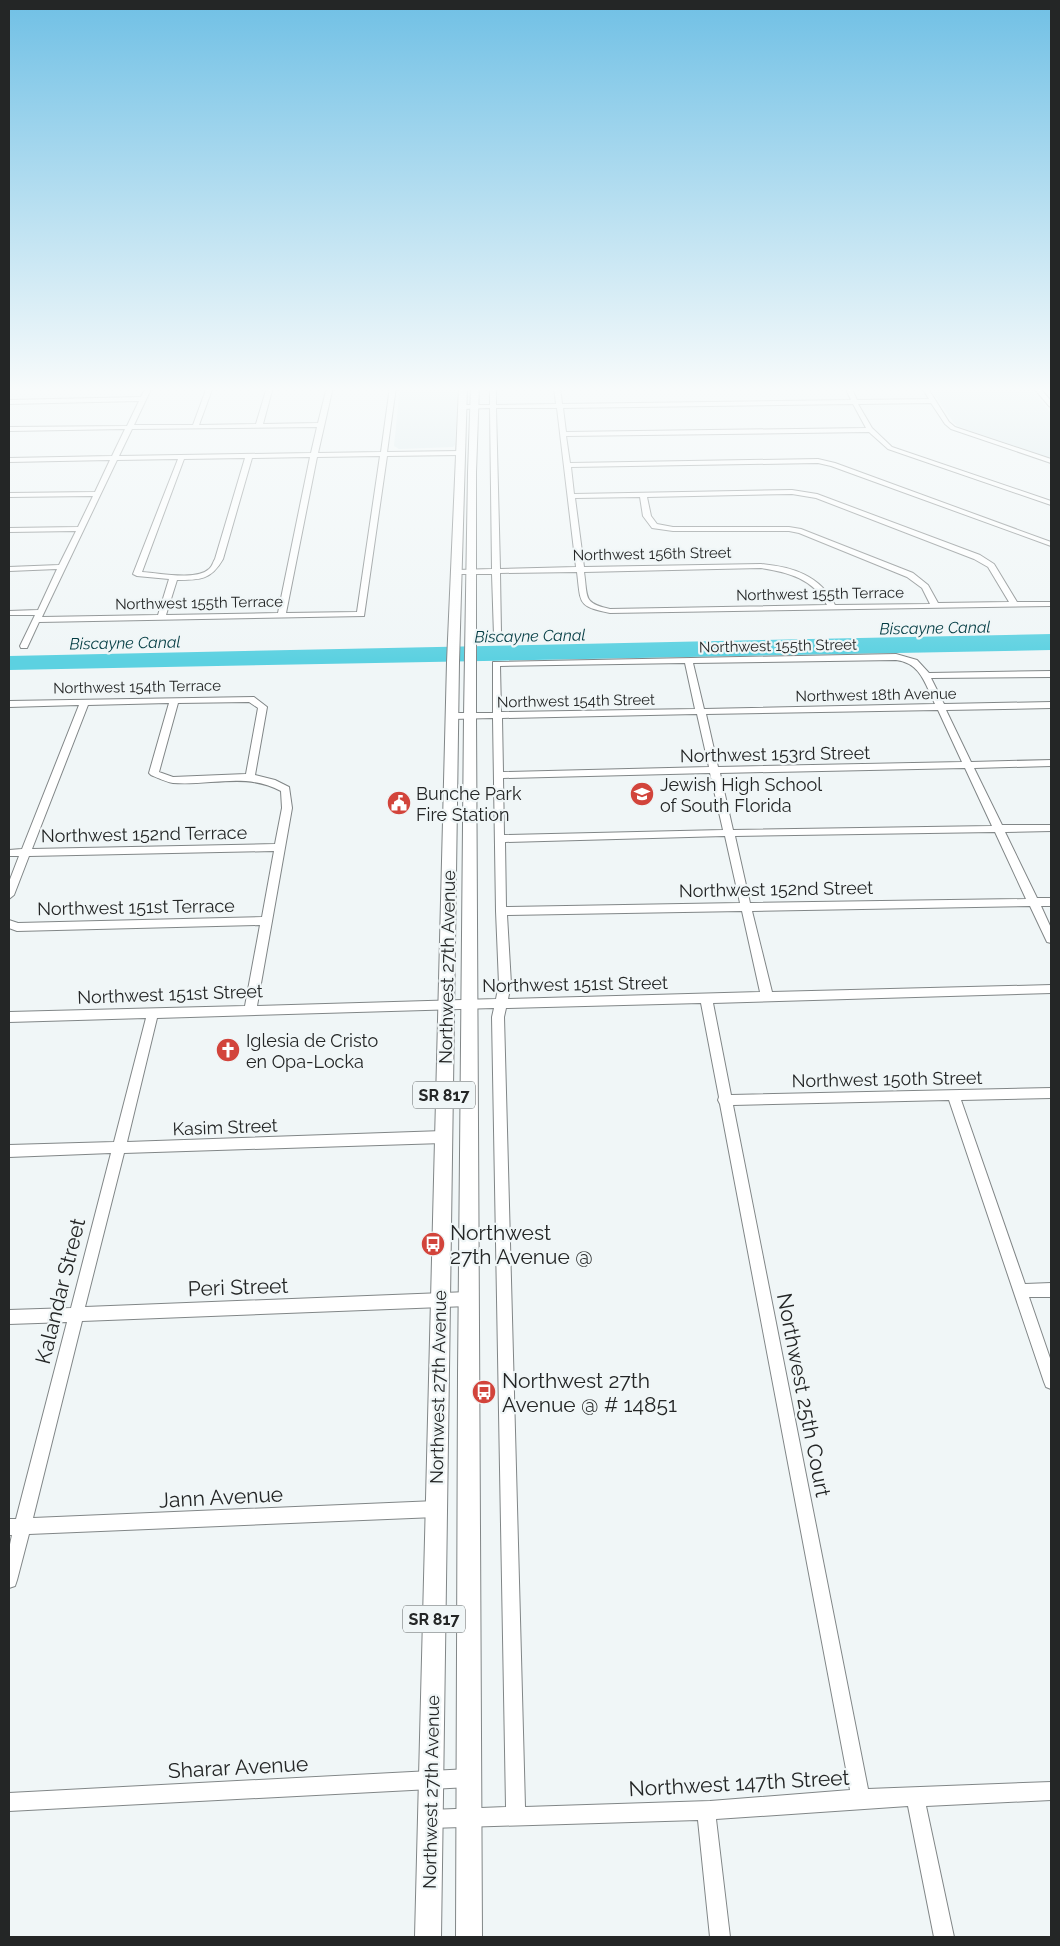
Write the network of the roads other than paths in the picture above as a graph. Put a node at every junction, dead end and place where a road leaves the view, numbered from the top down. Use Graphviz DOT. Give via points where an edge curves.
graph roads {
  1 [pos="106,478"];
  2 [pos="174,478"];
  3 [pos="243,478"];
  4 [pos="309,478"];
  5 [pos="380,478"];
  6 [pos="459,478"];
  7 [pos="468,478"];
  8 [pos="472,478"];
  9 [pos="494,478"];
  10 [pos="568,478"];
  11 [pos="871,478"];
  12 [pos="977,478"];
  13 [pos="472,483"];
  14 [pos="98,494"];
  15 [pos="9,495"];
  16 [pos="642,495"];
  17 [pos="570,496"];
  18 [pos="1051,503"];
  19 [pos="81,529"];
  20 [pos="9,530"];
  21 [pos="1051,544"];
  22 [pos="62,567"];
  23 [pos="9,569"];
  24 [pos="580,570"];
  25 [pos="495,571"];
  26 [pos="456,572"];
  27 [pos="470,572"];
  28 [pos="174,577"];
  29 [pos="1014,604"];
  30 [pos="1051,604"];
  31 [pos="935,606"];
  32 [pos="832,607"];
  33 [pos="41,612"];
  34 [pos="9,613"];
  35 [pos="281,616"];
  36 [pos="161,618"];
  37 [pos="37,620"];
  38 [pos="497,634"];
  39 [pos="24,646"];
  40 [pos="689,662"];
  41 [pos="1051,674"];
  42 [pos="926,676"];
  43 [pos="174,701"];
  44 [pos="84,703"];
  45 [pos="9,704"];
  46 [pos="1051,705"];
  47 [pos="939,707"];
  48 [pos="701,713"];
  49 [pos="452,716"];
  50 [pos="470,716"];
  51 [pos="498,716"];
  52 [pos="1051,763"];
  53 [pos="968,765"];
  54 [pos="714,772"];
  55 [pos="499,775"];
  56 [pos="250,777"];
  57 [pos="469,815"];
  58 [pos="450,816"];
  59 [pos="1051,828"];
  60 [pos="998,829"];
  61 [pos="728,833"];
  62 [pos="500,839"];
  63 [pos="280,847"];
  64 [pos="9,853"];
  65 [pos="26,853"];
  66 [pos="9,895"];
  67 [pos="1034,902"];
  68 [pos="1051,902"];
  69 [pos="746,908"];
  70 [pos="500,911"];
  71 [pos="266,921"];
  72 [pos="9,924"];
  73 [pos="1051,939"];
  74 [pos="1051,989"];
  75 [pos="767,997"];
  76 [pos="706,998"];
  77 [pos="500,1003"];
  78 [pos="445,1004"];
  79 [pos="470,1004"];
  80 [pos="250,1010"];
  81 [pos="153,1012"];
  82 [pos="9,1017"];
  83 [pos="1051,1093"];
  84 [pos="953,1095"];
  85 [pos="724,1100"];
  86 [pos="443,1137"];
  87 [pos="118,1148"];
  88 [pos="9,1151"];
  89 [pos="1051,1290"];
  90 [pos="1019,1291"];
  91 [pos="468,1300"];
  92 [pos="440,1301"];
  93 [pos="76,1315"];
  94 [pos="9,1317"];
  95 [pos="1051,1382"];
  96 [pos="436,1509"];
  97 [pos="15,1527"];
  98 [pos="9,1580"];
  99 [pos="469,1778"];
  100 [pos="431,1780"];
  101 [pos="1051,1791"];
  102 [pos="915,1796"];
  103 [pos="861,1799"];
  104 [pos="9,1802"];
  105 [pos="706,1810"];
  106 [pos="516,1816"];
  107 [pos="469,1818"];
  108 [pos="430,1819"];
  109 [pos="428,1937"];
  110 [pos="469,1937"];
  111 [pos="720,1937"];
  112 [pos="944,1937"];
  1 -- 14 [label="street"];
  2 -- 28 [label="street" via="137,574"];
  3 -- 28 [label="street" via="213,570 203,576"];
  4 -- 35 [label="street"];
  5 -- 35 [label="street, Northwest 155th Terrace" via="361,614"];
  6 -- 26 [label="main road, Northwest 27th Avenue / SR 817"];
  7 -- 13 [label="main road"];
  8 -- 13 [label="main road, Northwest 27th Avenue / SR 817"];
  9 -- 25 [label="street"];
  10 -- 17 [label="street"];
  11 -- 21 [label="street"];
  12 -- 18 [label="street"];
  13 -- 27 [label="main road, Northwest 27th Avenue / SR 817"];
  14 -- 15 [label="street"];
  14 -- 19 [label="street"];
  16 -- 17 [label="street"];
  16 -- 29 [label="street" via="792,492 816,496 977,557 991,566"];
  16 -- 31 [label="street" via="647,516 655,526 673,529 773,527 801,531 910,574 925,587"];
  17 -- 24 [label="street"];
  19 -- 20 [label="street"];
  19 -- 22 [label="street"];
  22 -- 23 [label="street"];
  22 -- 33 [label="street"];
  24 -- 25 [label="street, Northwest 156th Street"];
  24 -- 32 [label="street, Northwest 156th Street" via="781,568 815,584"];
  24 -- 32 [label="street, Northwest 155th Terrace" via="584,599 591,606 610,611"];
  25 -- 27 [label="street, Northwest 156th Street"];
  25 -- 38 [label="street"];
  26 -- 27 [label="street, Northwest 156th Street"];
  26 -- 49 [label="main road, Northwest 27th Avenue / SR 817"];
  27 -- 50 [label="main road, Northwest 27th Avenue / SR 817"];
  28 -- 36 [label="street"];
  29 -- 30 [label="street, Northwest 155th Terrace"];
  29 -- 31 [label="street, Northwest 155th Terrace"];
  31 -- 32 [label="street, Northwest 155th Terrace"];
  33 -- 34 [label="street"];
  33 -- 37 [label="street"];
  35 -- 36 [label="street, Northwest 155th Terrace"];
  36 -- 37 [label="street, Northwest 155th Terrace"];
  37 -- 39 [label="street"];
  40 -- 42 [label="street, Northwest 155th Street" via="896,657 918,663"];
  40 -- 48 [label="street"];
  40 -- 51 [label="street, Northwest 155th Street" via="496,664"];
  41 -- 42 [label="street"];
  42 -- 47 [label="street"];
  43 -- 44 [label="street, Northwest 154th Terrace"];
  43 -- 56 [label="street, Northwest 154th Terrace" via="251,699 263,707"];
  43 -- 56 [label="street" via="154,773 172,780"];
  44 -- 45 [label="street, Northwest 154th Terrace"];
  44 -- 65 [label="street"];
  46 -- 47 [label="street, Northwest 18th Avenue"];
  47 -- 48 [label="street, Northwest 18th Avenue"];
  47 -- 53 [label="street"];
  48 -- 51 [label="street, Northwest 154th Street"];
  48 -- 54 [label="street"];
  49 -- 50 [label="street, Northwest 154th Street"];
  49 -- 58 [label="main road, Northwest 27th Avenue / SR 817"];
  50 -- 51 [label="street, Northwest 154th Street"];
  50 -- 57 [label="main road, Northwest 27th Avenue / SR 817"];
  51 -- 55 [label="street"];
  52 -- 53 [label="street, Northwest 153rd Street"];
  53 -- 54 [label="street, Northwest 153rd Street"];
  53 -- 60 [label="street"];
  54 -- 55 [label="street, Northwest 153rd Street"];
  54 -- 61 [label="street"];
  55 -- 62 [label="street"];
  56 -- 63 [label="street" via="286,789 287,808"];
  57 -- 58 [label="main road"];
  57 -- 79 [label="main road, Northwest 27th Avenue / SR 817"];
  58 -- 78 [label="main road, Northwest 27th Avenue / SR 817"];
  59 -- 60 [label="street"];
  60 -- 61 [label="street"];
  60 -- 67 [label="street"];
  61 -- 62 [label="street"];
  61 -- 69 [label="street"];
  62 -- 70 [label="street"];
  63 -- 65 [label="street, Northwest 152nd Terrace"];
  63 -- 71 [label="street"];
  64 -- 65 [label="street, Northwest 152nd Terrace"];
  65 -- 66 [label="street"];
  67 -- 68 [label="street, Northwest 152nd Street"];
  67 -- 69 [label="street, Northwest 152nd Street"];
  67 -- 73 [label="street"];
  69 -- 70 [label="street, Northwest 152nd Street"];
  69 -- 75 [label="street"];
  70 -- 77 [label="street" via="505,984"];
  71 -- 72 [label="street, Northwest 151st Terrace" via="18,927"];
  71 -- 80 [label="street"];
  74 -- 75 [label="street, Northwest 151st Street"];
  75 -- 76 [label="street, Northwest 151st Street"];
  76 -- 77 [label="street, Northwest 151st Street"];
  76 -- 85 [label="street, Northwest 25th Court"];
  77 -- 79 [label="street, Northwest 151st Street"];
  77 -- 106 [label="street" via="502,1233"];
  78 -- 79 [label="street, Northwest 151st Street"];
  78 -- 80 [label="street, Northwest 151st Street"];
  78 -- 86 [label="main road, Northwest 27th Avenue / SR 817"];
  79 -- 91 [label="main road, Northwest 27th Avenue / SR 817"];
  80 -- 81 [label="street, Northwest 151st Street"];
  81 -- 82 [label="street, Northwest 151st Street"];
  81 -- 87 [label="street, Kalandar Street"];
  83 -- 84 [label="street, Northwest 150th Street"];
  84 -- 85 [label="street, Northwest 150th Street"];
  84 -- 90 [label="street"];
  85 -- 103 [label="street, Northwest 25th Court"];
  86 -- 87 [label="street, Kasim Street"];
  86 -- 92 [label="main road, Northwest 27th Avenue / SR 817"];
  87 -- 88 [label="street, Kasim Street"];
  87 -- 93 [label="street, Kalandar Street"];
  89 -- 90 [label="street"];
  90 -- 95 [label="street"];
  91 -- 92 [label="street, Peri Street"];
  91 -- 99 [label="main road, Northwest 27th Avenue / SR 817"];
  92 -- 93 [label="street, Peri Street"];
  92 -- 96 [label="main road, Northwest 27th Avenue / SR 817"];
  93 -- 94 [label="street, Peri Street"];
  93 -- 97 [label="street, Kalandar Street"];
  96 -- 97 [label="street, Jann Avenue"];
  96 -- 100 [label="main road, Northwest 27th Avenue / SR 817"];
  97 -- 98 [label="street, Kalandar Street"];
  99 -- 100 [label="street, Sharar Avenue"];
  99 -- 107 [label="main road, Northwest 27th Avenue / SR 817"];
  100 -- 104 [label="street, Sharar Avenue"];
  100 -- 108 [label="main road, Northwest 27th Avenue / SR 817"];
  101 -- 102 [label="street, Northwest 147th Street"];
  102 -- 103 [label="street, Northwest 147th Street"];
  102 -- 112 [label="street"];
  103 -- 105 [label="street, Northwest 147th Street"];
  105 -- 106 [label="street, Northwest 147th Street"];
  105 -- 111 [label="street"];
  106 -- 107 [label="street, Northwest 147th Street"];
  107 -- 108 [label="street, Northwest 147th Street"];
  107 -- 110 [label="main road, Northwest 27th Avenue / SR 817"];
  108 -- 109 [label="main road, Northwest 27th Avenue / SR 817"];
}
